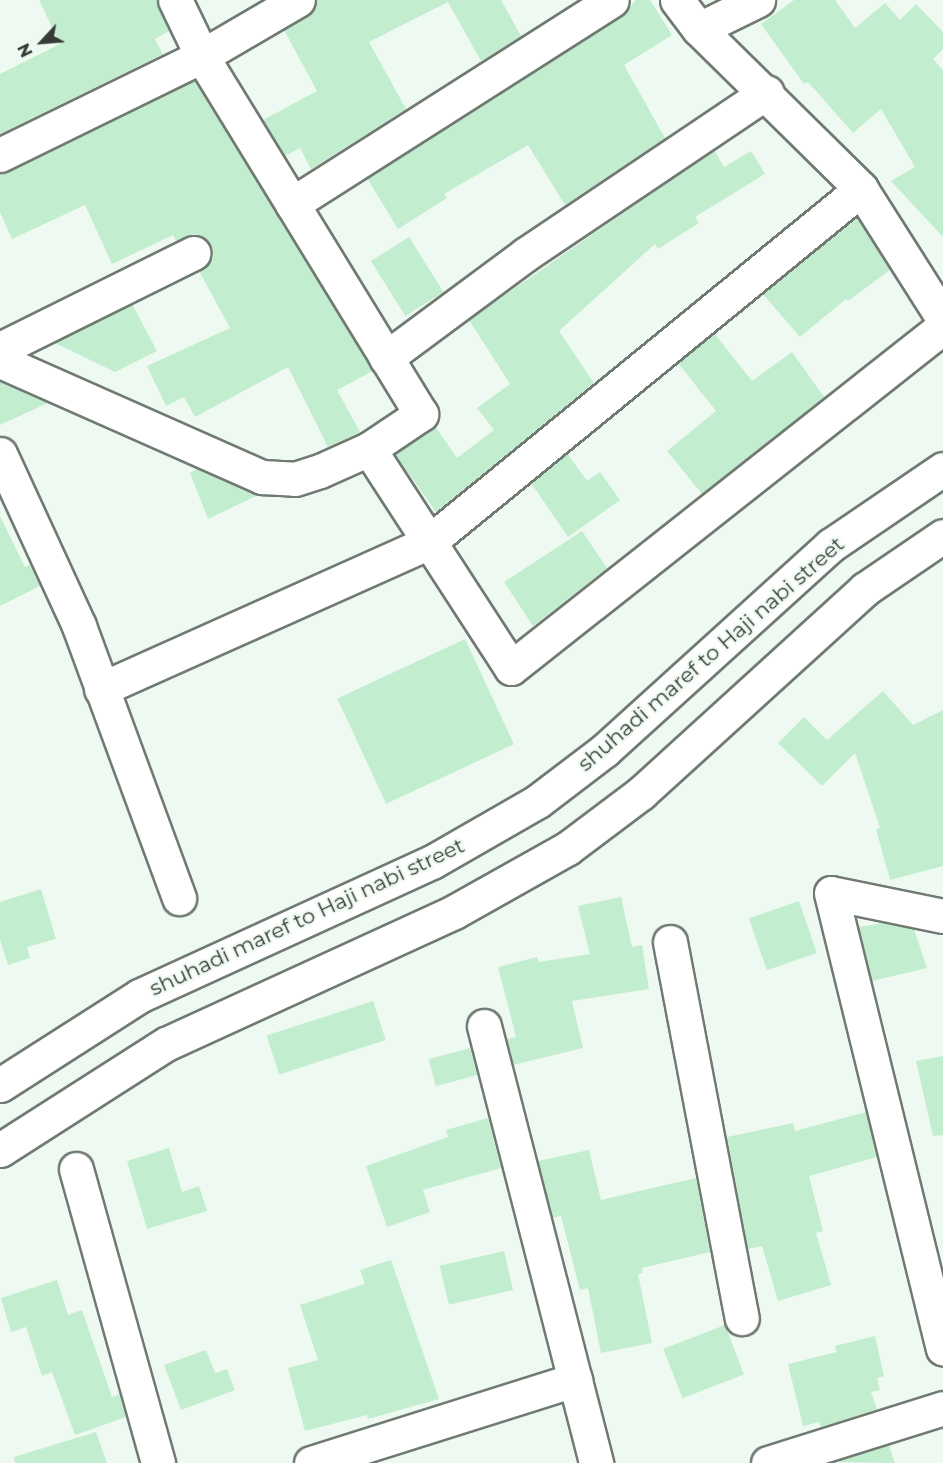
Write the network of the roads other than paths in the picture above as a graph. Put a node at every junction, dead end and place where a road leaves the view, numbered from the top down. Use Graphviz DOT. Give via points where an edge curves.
graph roads {
  1 [pos="175,0"];
  2 [pos="298,0"];
  3 [pos="612,0"];
  4 [pos="677,0"];
  5 [pos="758,0"];
  6 [pos="699,29"];
  7 [pos="202,56"];
  8 [pos="767,93"];
  9 [pos="0,155"];
  10 [pos="861,189"];
  11 [pos="292,204"];
  12 [pos="192,253"];
  13 [pos="940,308"];
  14 [pos="0,349"];
  15 [pos="386,358"];
  16 [pos="0,361"];
  17 [pos="369,449"];
  18 [pos="0,454"];
  19 [pos="943,469"];
  20 [pos="943,536"];
  21 [pos="429,542"];
  22 [pos="101,689"];
  23 [pos="179,898"];
  24 [pos="943,916"];
  25 [pos="670,942"];
  26 [pos="484,1026"];
  27 [pos="0,1085"];
  28 [pos="0,1150"];
  29 [pos="76,1169"];
  30 [pos="742,1318"];
  31 [pos="943,1348"];
  32 [pos="575,1380"];
  33 [pos="943,1408"];
  34 [pos="158,1463"];
  35 [pos="311,1463"];
  36 [pos="596,1463"];
  37 [pos="768,1463"];
  1 -- 7 [label="street"];
  2 -- 7 [label="street"];
  3 -- 11 [label="street"];
  4 -- 6 [label="street"];
  5 -- 6 [label="street"];
  6 -- 8 [label="street"];
  7 -- 9 [label="street"];
  7 -- 11 [label="street"];
  8 -- 10 [label="street"];
  8 -- 15 [label="street" via="526,254"];
  10 -- 13 [label="street"];
  10 -- 21 [label="street"];
  11 -- 15 [label="street"];
  12 -- 14 [label="street"];
  13 -- 21 [label="street" via="511,668"];
  15 -- 17 [label="street" via="421,414"];
  16 -- 17 [label="street" via="262,477 295,479"];
  17 -- 21 [label="street"];
  18 -- 22 [label="street" via="79,626"];
  19 -- 27 [label="street, shuhadi maref to Haji nabi street" via="831,545 605,750 538,801 432,862 139,996"];
  20 -- 28 [label="street" via="865,589 640,793 568,848 454,912 166,1044"];
  21 -- 22 [label="street"];
  22 -- 23 [label="street"];
  24 -- 31 [label="street" via="831,893"];
  25 -- 30 [label="street"];
  26 -- 32 [label="street"];
  29 -- 34 [label="street"];
  32 -- 35 [label="street"];
  32 -- 36 [label="street"];
  33 -- 37 [label="street"];
}
